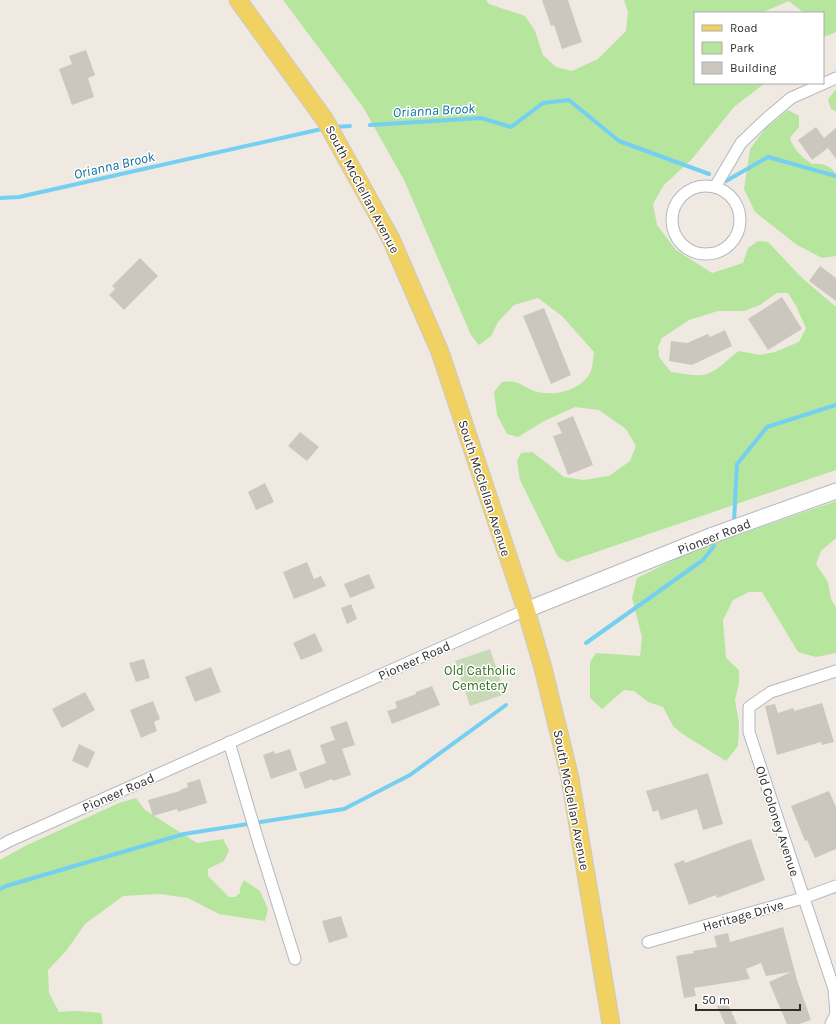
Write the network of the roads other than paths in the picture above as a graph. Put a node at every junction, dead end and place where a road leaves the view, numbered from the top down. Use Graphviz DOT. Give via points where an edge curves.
graph roads {
  1 [pos="238,0"];
  2 [pos="836,78"];
  3 [pos="824,83"];
  4 [pos="822,84"];
  5 [pos="715,187"];
  6 [pos="836,491"];
  7 [pos="526,610"];
  8 [pos="836,671"];
  9 [pos="230,742"];
  10 [pos="0,846"];
  11 [pos="836,886"];
  12 [pos="803,898"];
  13 [pos="648,942"];
  14 [pos="295,959"];
  15 [pos="611,1024"];
  16 [pos="832,1024"];
  1 -- 7 [label="main road, South McClellan Avenue" via="325,120 391,239 440,352"];
  2 -- 3 [label="street"];
  4 -- 5 [label="street" via="790,98 741,143"];
  5 -- 5 [label="street" via="704,186 684,194 673,212 675,233 681,242 700,253 723,250 738,233 739,210 734,200"];
  6 -- 7 [label="street, Pioneer Road" via="713,535"];
  7 -- 9 [label="street, Pioneer Road"];
  7 -- 15 [label="main road, South McClellan Avenue" via="570,778"];
  8 -- 12 [label="street, Old Coloney Avenue" via="771,692 749,707 748,732"];
  9 -- 10 [label="street, Pioneer Road"];
  9 -- 14 [label="street"];
  11 -- 12 [label="street, Heritage Drive"];
  12 -- 13 [label="street, Heritage Drive"];
  12 -- 16 [label="street, Old Coloney Avenue" via="834,989 836,1014"];
}
